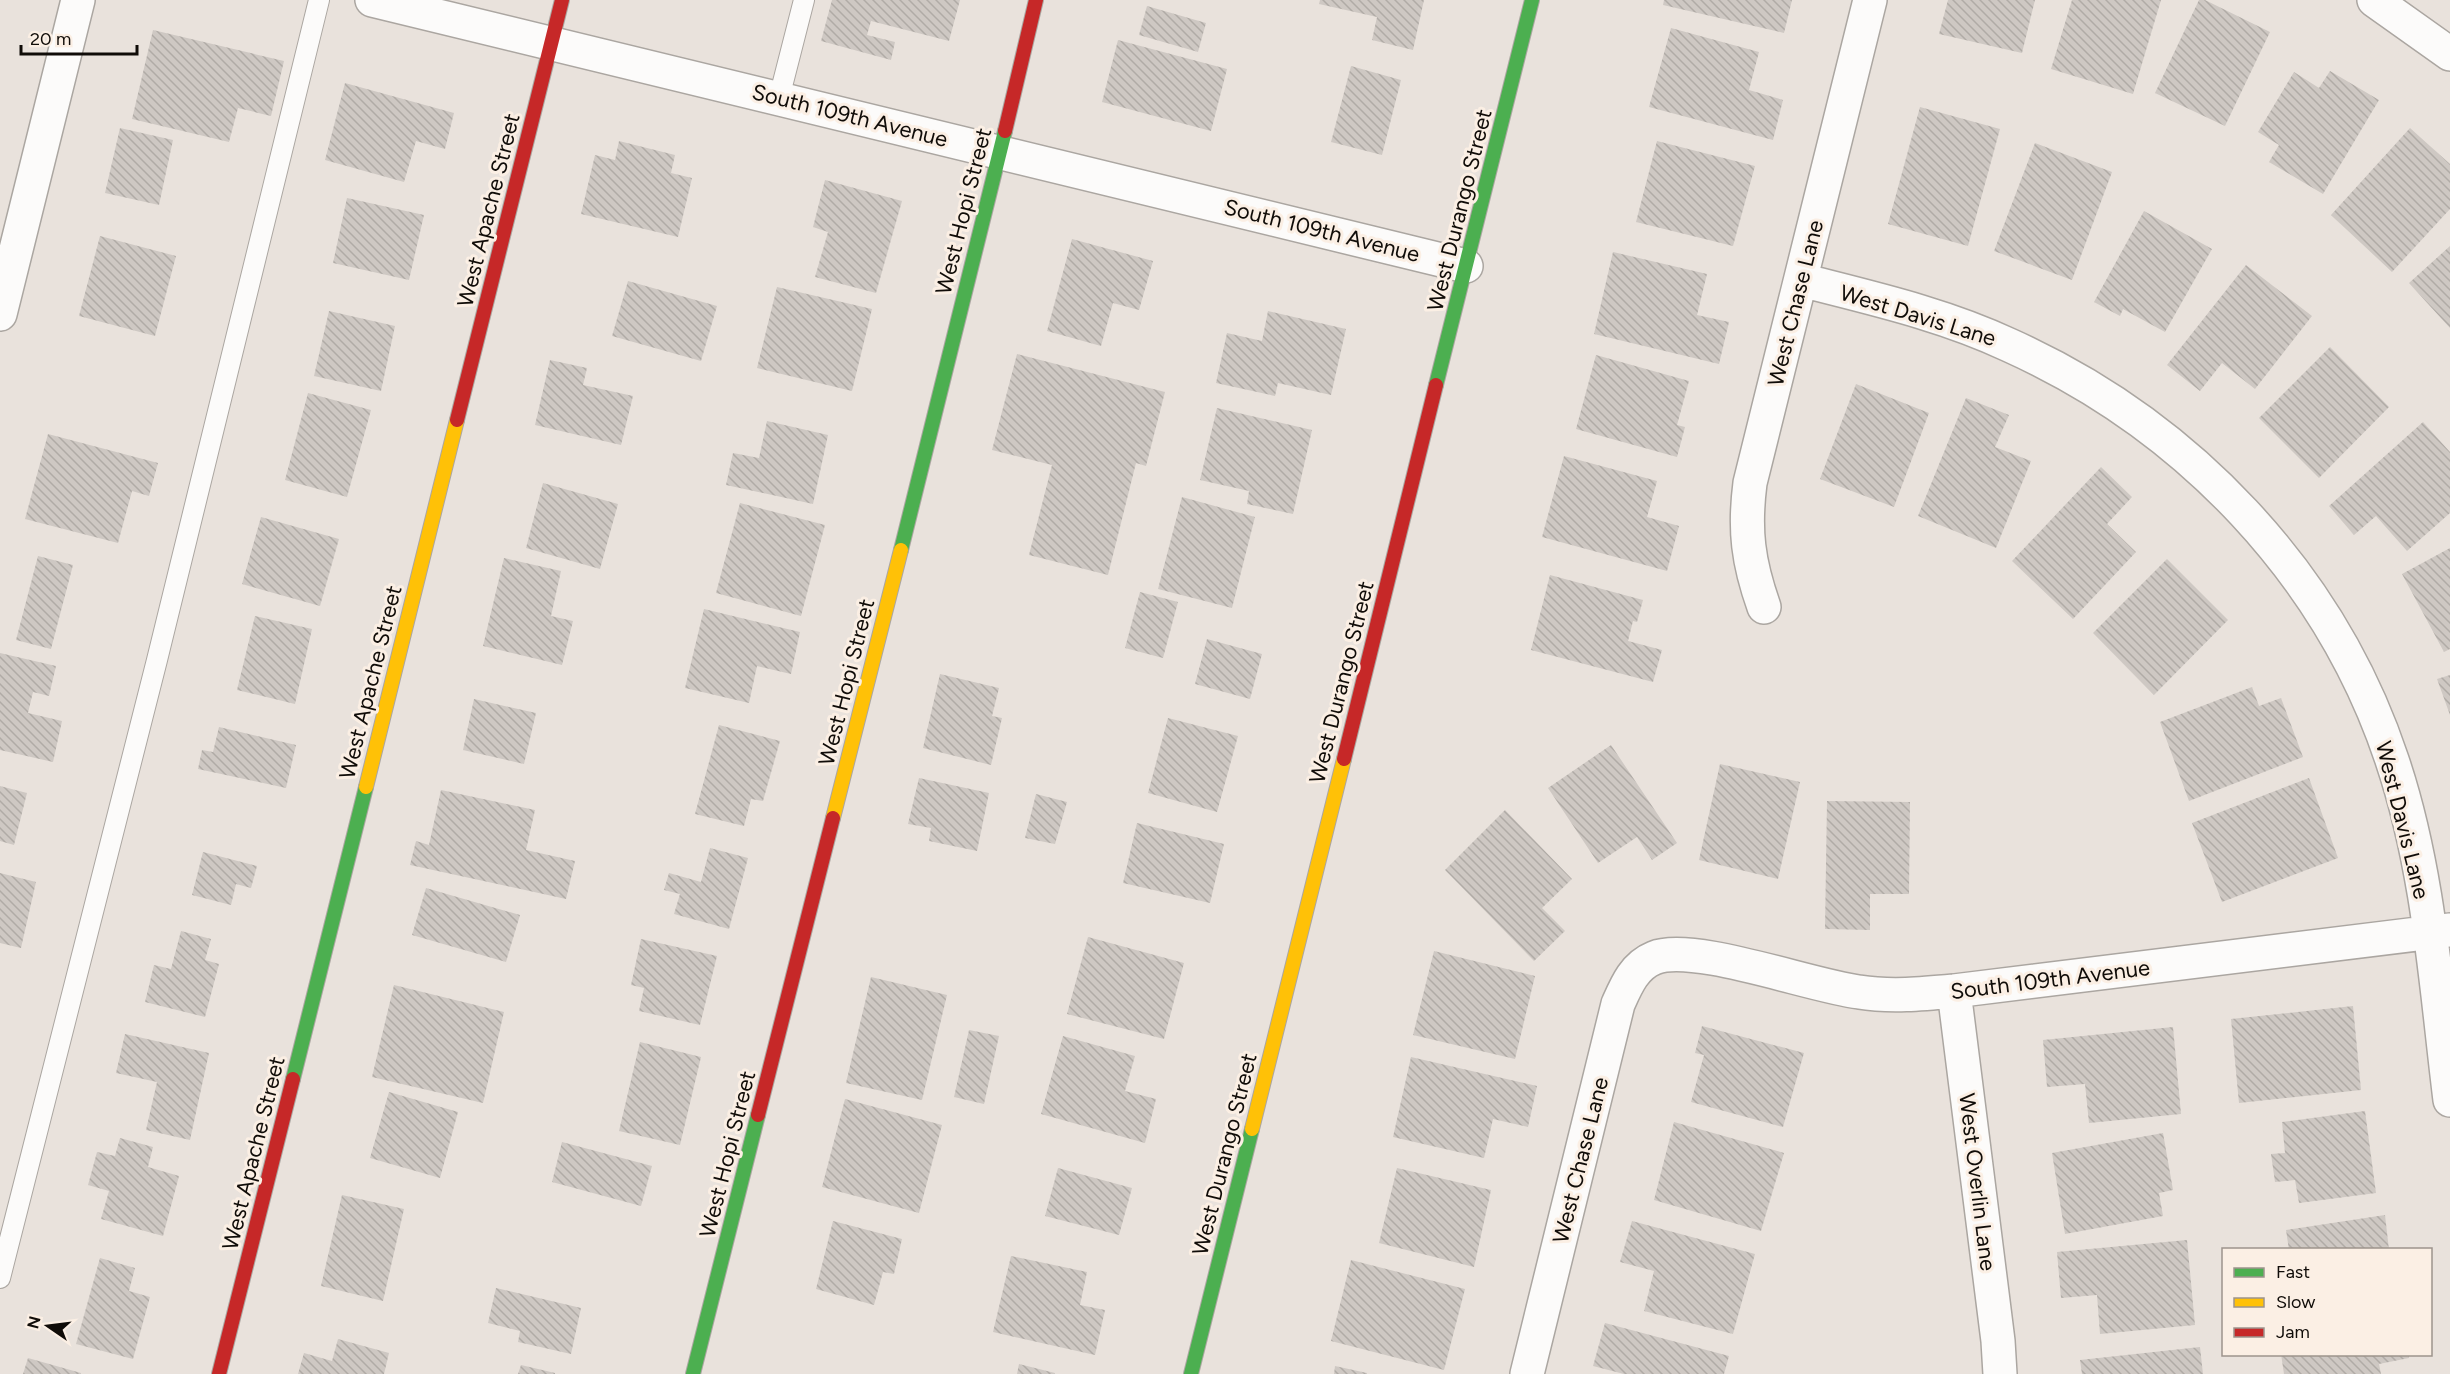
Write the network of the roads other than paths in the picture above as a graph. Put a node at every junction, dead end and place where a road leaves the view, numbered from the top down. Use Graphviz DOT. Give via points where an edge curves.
graph roads {
  1 [pos="78,0"];
  2 [pos="319,0"];
  3 [pos="372,0"];
  4 [pos="562,0"];
  5 [pos="804,0"];
  6 [pos="1036,0"];
  7 [pos="1532,0"];
  8 [pos="1870,0"];
  9 [pos="2373,0"];
  10 [pos="552,43"];
  11 [pos="2450,54"];
  12 [pos="780,98"];
  13 [pos="1000,151"];
  14 [pos="1466,266"];
  15 [pos="1801,280"];
  16 [pos="0,314"];
  17 [pos="1764,607"];
  18 [pos="2440,931"];
  19 [pos="1653,958"];
  20 [pos="1954,991"];
  21 [pos="2450,1100"];
  22 [pos="0,1278"];
  23 [pos="219,1374"];
  24 [pos="693,1374"];
  25 [pos="1191,1374"];
  26 [pos="1527,1374"];
  27 [pos="2000,1374"];
  1 -- 16 [label="street"];
  2 -- 22 [label="lane"];
  3 -- 10 [label="street, South 109th Avenue"];
  4 -- 10 [label="street, West Apache Street"];
  5 -- 12 [label="lane"];
  6 -- 13 [label="street, West Hopi Street"];
  7 -- 14 [label="street, West Durango Street"];
  8 -- 15 [label="street, West Chase Lane"];
  9 -- 11 [label="street"];
  10 -- 12 [label="street, South 109th Avenue"];
  10 -- 23 [label="street, West Apache Street"];
  12 -- 13 [label="street, South 109th Avenue"];
  13 -- 14 [label="street, South 109th Avenue"];
  13 -- 24 [label="street, West Hopi Street"];
  14 -- 25 [label="street, West Durango Street"];
  15 -- 17 [label="street, West Chase Lane" via="1746,512 1747,546"];
  15 -- 18 [label="street, West Davis Lane" via="1961,325 2054,366 2143,421 2234,502 2281,554 2311,596 2339,641 2377,718"];
  18 -- 20 [label="street, South 109th Avenue"];
  18 -- 21 [label="street, West Davis Lane"];
  19 -- 20 [label="street, South 109th Avenue" via="1670,954 1709,957 1859,992 1904,995"];
  19 -- 26 [label="street, West Chase Lane" via="1638,969 1618,1004"];
  20 -- 27 [label="street, West Overlin Lane"];
}
